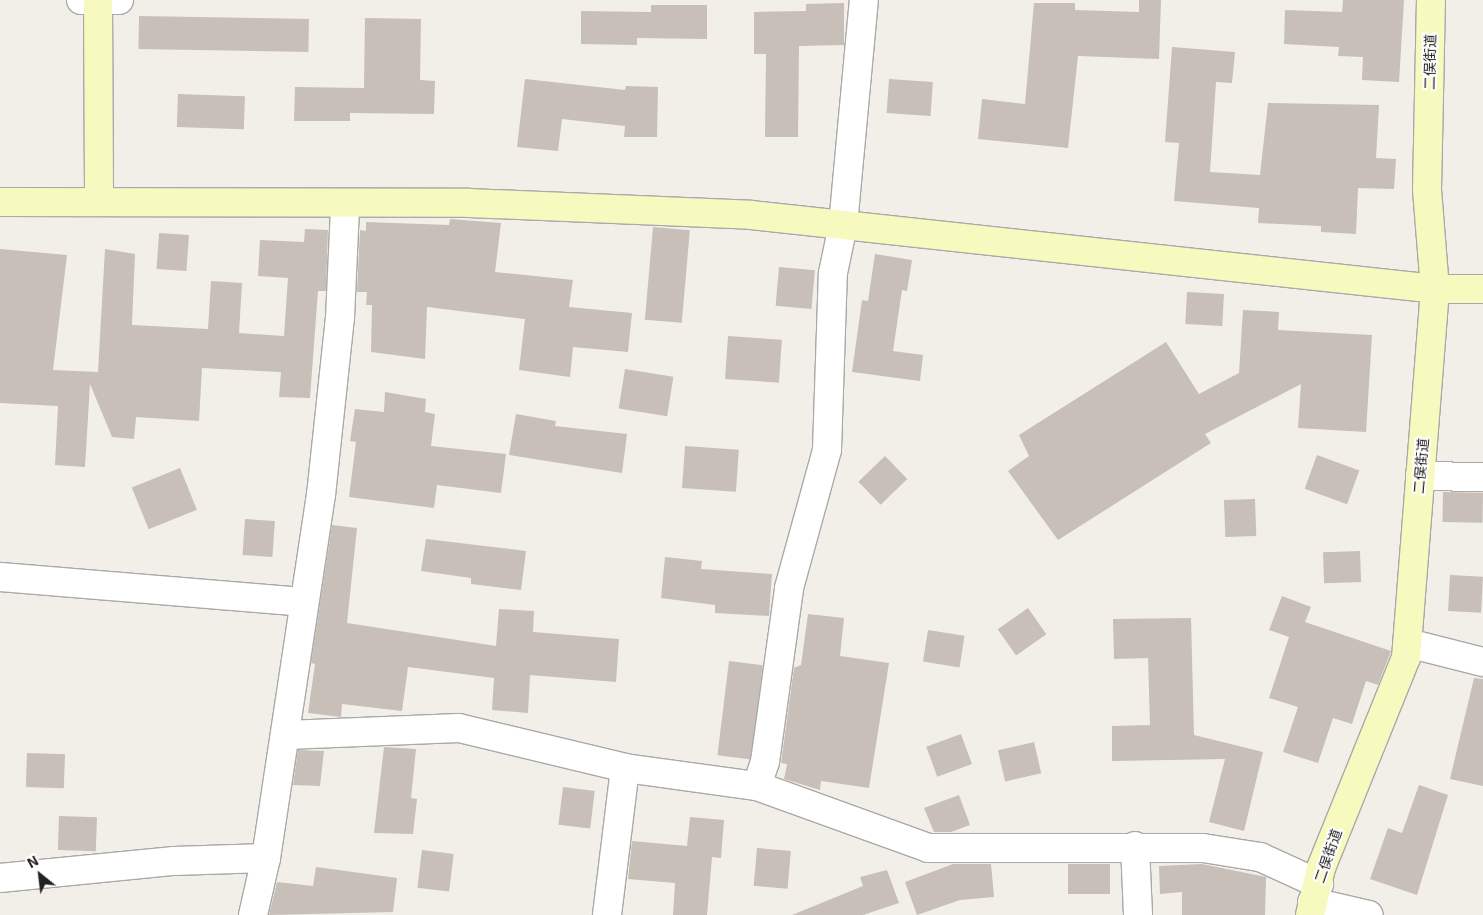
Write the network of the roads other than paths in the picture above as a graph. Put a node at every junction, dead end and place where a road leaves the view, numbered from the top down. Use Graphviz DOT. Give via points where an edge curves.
graph roads {
  1 [pos="99,0"];
  2 [pos="864,0"];
  3 [pos="1431,0"];
  4 [pos="0,202"];
  5 [pos="99,202"];
  6 [pos="345,206"];
  7 [pos="843,226"];
  8 [pos="1435,289"];
  9 [pos="1483,289"];
  10 [pos="1420,476"];
  11 [pos="1483,477"];
  12 [pos="0,576"];
  13 [pos="304,602"];
  14 [pos="1408,643"];
  15 [pos="1483,662"];
  16 [pos="286,735"];
  17 [pos="626,768"];
  18 [pos="757,786"];
  19 [pos="1135,846"];
  20 [pos="266,858"];
  21 [pos="0,878"];
  22 [pos="1313,900"];
  23 [pos="253,915"];
  24 [pos="607,915"];
  25 [pos="1138,915"];
  26 [pos="1369,915"];
  1 -- 5 [label="street"];
  2 -- 7 [label="street"];
  3 -- 8 [label="street, 二俣街道" via="1427,190"];
  4 -- 5 [label="street"];
  5 -- 6 [label="street"];
  6 -- 7 [label="street" via="469,203 609,207"];
  6 -- 13 [label="street" via="339,328 321,495"];
  7 -- 8 [label="street"];
  7 -- 18 [label="street" via="833,273 827,450 789,588 764,762"];
  8 -- 9 [label="street"];
  8 -- 10 [label="street, 二俣街道"];
  10 -- 11 [label="street"];
  10 -- 14 [label="street, 二俣街道"];
  12 -- 13 [label="street"];
  13 -- 16 [label="street"];
  14 -- 15 [label="street"];
  14 -- 22 [label="street, 二俣街道" via="1406,658 1321,868"];
  16 -- 17 [label="street" via="459,728"];
  16 -- 20 [label="street"];
  17 -- 18 [label="street"];
  17 -- 24 [label="street"];
  18 -- 19 [label="street" via="928,848"];
  19 -- 22 [label="street" via="1203,848 1260,857"];
  19 -- 25 [label="street"];
  20 -- 21 [label="street" via="174,861"];
  20 -- 23 [label="street"];
  22 -- 26 [label="street"];
}
